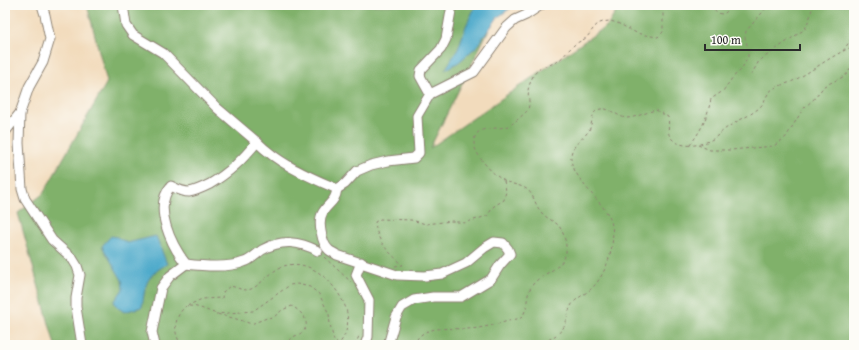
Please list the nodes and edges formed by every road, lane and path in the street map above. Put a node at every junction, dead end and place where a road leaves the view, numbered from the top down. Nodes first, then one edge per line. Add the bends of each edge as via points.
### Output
1 (42, 5) edge
2 (123, 5) edge
3 (452, 5) edge
4 (541, 5) edge
5 (663, 5) edge
6 (712, 5) edge
7 (733, 5) edge
8 (769, 5) edge
9 (813, 5) edge
10 (854, 35) edge
11 (854, 46) edge
12 (843, 51) junction
13 (854, 63) edge
14 (751, 75) dead end
15 (430, 94) junction
16 (20, 113) junction
17 (5, 132) edge
18 (257, 142) junction
19 (690, 145) junction
20 (697, 145) junction
21 (504, 181) junction
22 (337, 189) junction
23 (318, 251) joint
24 (361, 262) junction
25 (186, 264) junction
26 (395, 266) dead end
27 (351, 283) dead end
28 (187, 306) junction
29 (216, 314) junction
30 (361, 331) dead end
31 (82, 345) edge
32 (155, 345) edge
33 (182, 345) edge
34 (286, 345) edge
35 (355, 345) edge
36 (365, 345) edge
37 (388, 345) edge
38 (414, 345) edge
39 (538, 345) edge

1 - 16 street via 50,39 43,62 29,87
2 - 18 street via 126,25 133,35 163,53 217,108
3 - 15 street via 446,39 441,49 421,70 420,76
4 - 15 street via 506,28 474,72
5 - 21 path via 663,32 658,37 637,33 612,21 596,25 585,39 574,45 558,61 541,67 533,76 528,89 527,111 508,126 490,128 477,134 474,142 480,158
6 - 7 path via 714,12 718,14 724,14
8 - 19 path via 746,31 744,38 748,58 723,91 711,99 701,131
9 - 14 path via 805,29 759,61
10 - 12 path
11 - 12 path
12 - 20 path via 791,82 775,87 767,93 761,107 749,116 728,126 711,140
13 - 20 path via 845,76 824,86 803,109 786,136 774,146 710,150
15 - 22 street via 417,116 419,153 414,158 388,161 357,171
16 - 17 street
16 - 31 street via 22,189 25,199 52,240 77,266 80,275 76,302
18 - 22 street via 269,154 294,169
18 - 25 street via 242,161 225,175 202,188 190,192 180,191 171,186 166,191 163,218 178,254
19 - 20 path
19 - 39 path via 676,142 670,137 668,117 656,110 625,118 605,109 595,111 588,133 571,153 571,161 590,194 608,213 613,232 611,251 601,277 594,287 573,303 564,326 557,334
21 - 26 path via 504,200 494,206 487,216 477,220 426,224 411,220 380,219 375,222 379,240 403,265
21 - 38 path via 515,183 527,190 535,199 541,213 562,230 566,252 561,262 531,286 527,308 521,318 478,329 433,329 417,337
22 - 24 street via 336,197 322,213 320,224 323,240 329,250 337,255
23 - 25 street via 294,242 263,250 245,262 220,266
23 - 27 path
24 - 36 street via 356,275 369,300 368,337
24 - 37 street via 397,275 425,276 442,274 466,263 494,242 503,243 510,254 491,279 461,297 414,300 402,307 396,317
25 - 32 street via 170,276 161,288 152,332
28 - 29 path via 196,306
28 - 29 path via 202,299 222,298 223,292 230,286 244,290 252,289 281,267 306,266 318,272 341,296 347,312 348,325 345,337 339,344 334,341 329,314 319,294 310,287 297,284 290,285 253,311
28 - 33 path via 181,310 175,330
29 - 34 path via 251,324 274,317 292,306 305,317 305,326 303,332 293,337
30 - 35 path

